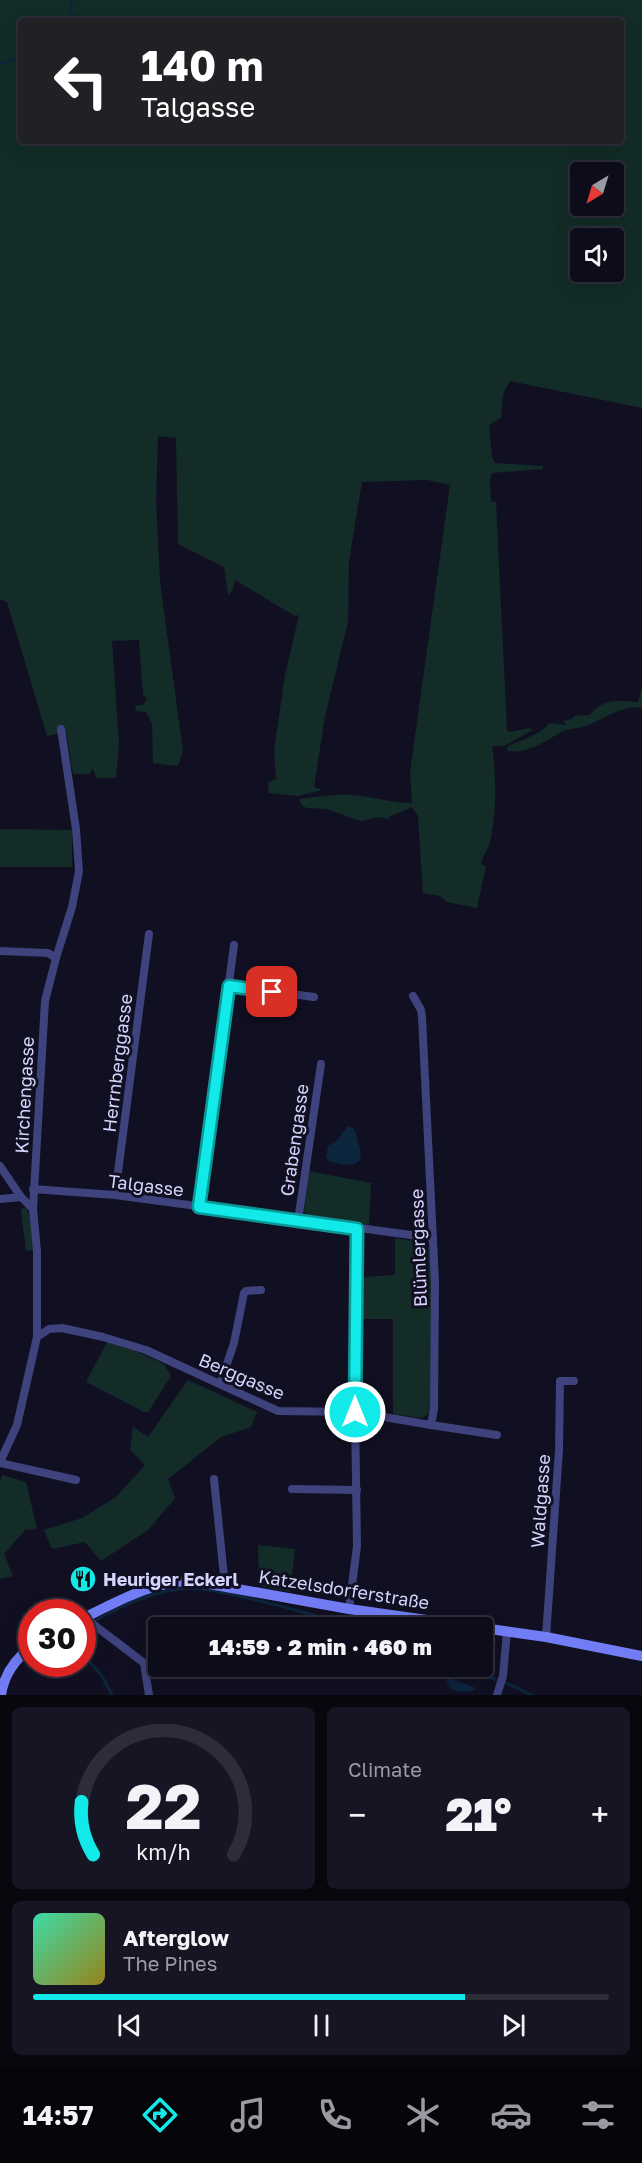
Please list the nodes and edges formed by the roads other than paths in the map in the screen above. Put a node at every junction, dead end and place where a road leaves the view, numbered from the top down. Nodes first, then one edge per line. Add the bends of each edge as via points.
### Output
1 (61, 729) dead end
2 (149, 934) dead end
3 (234, 945) dead end
4 (0, 951) edge
5 (56, 958) junction
6 (229, 986) junction
7 (413, 996) dead end
8 (314, 997) dead end
9 (321, 1064) dead end
10 (0, 1166) edge
11 (33, 1189) junction
12 (115, 1195) junction
13 (21, 1197) junction
14 (0, 1199) edge
15 (199, 1207) junction
16 (33, 1209) junction
17 (298, 1221) junction
18 (357, 1229) junction
19 (433, 1238) junction
20 (261, 1290) dead end
21 (37, 1337) junction
22 (574, 1382) dead end
23 (220, 1384) junction
24 (355, 1412) junction
25 (431, 1425) junction
26 (497, 1435) dead end
27 (0, 1463) edge
28 (214, 1479) dead end
29 (76, 1480) dead end
30 (292, 1489) dead end
31 (357, 1490) junction
32 (225, 1586) junction
33 (349, 1609) junction
34 (96, 1612) edge
35 (96, 1626) edge
36 (507, 1631) junction
37 (546, 1637) junction
38 (642, 1656) edge
39 (18, 1658) edge
40 (144, 1663) junction
41 (148, 1664) edge
42 (497, 1693) edge
43 (0, 1695) edge
44 (149, 1695) edge

1 - 5 street, Kirchengasse via 79,871
2 - 12 street, Herrnberggasse
3 - 6 street
4 - 5 street via 48,953
5 - 11 street, Kirchengasse via 45,1001
6 - 8 street
6 - 15 street
7 - 19 street, Blümlergasse via 422,1017
9 - 17 street, Grabengasse
10 - 13 street
11 - 12 street, Talgasse
11 - 16 street, Kirchengasse
12 - 15 street, Talgasse
13 - 14 street
13 - 16 street
15 - 17 street, Talgasse
16 - 21 street, Kirchengasse
17 - 18 street, Talgasse
18 - 19 street, Talgasse
18 - 24 street
19 - 25 street, Blümlergasse via 435,1398
20 - 23 street via 244,1293 234,1343
21 - 23 street, Berggasse via 49,1329 62,1329 103,1337 146,1350
21 - 27 street, Kirchengasse via 17,1425
22 - 37 street, Waldgasse via 560,1381 560,1450
23 - 24 street, Berggasse via 278,1411
24 - 25 street
24 - 31 street
25 - 26 street
27 - 29 street
28 - 32 street
30 - 31 street
31 - 33 street via 357,1546
32 - 33 street, Katzelsdorferstraße
32 - 34 street, Katzelsdorferstraße via 170,1582
33 - 36 street, Katzelsdorferstraße
35 - 40 street
36 - 37 street, Katzelsdorferstraße
36 - 42 street via 503,1676
37 - 38 street, Katzelsdorferstraße
39 - 43 street via 7,1673
40 - 41 street
40 - 44 street

